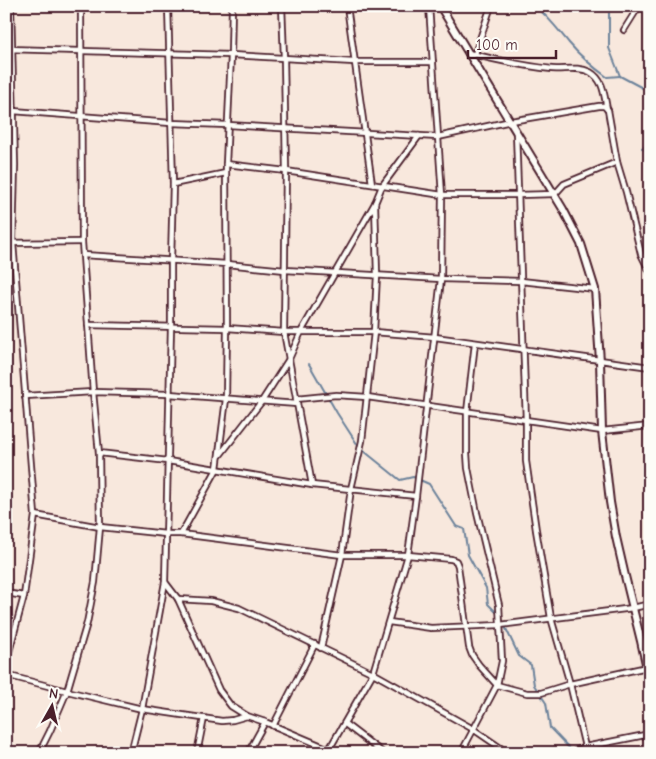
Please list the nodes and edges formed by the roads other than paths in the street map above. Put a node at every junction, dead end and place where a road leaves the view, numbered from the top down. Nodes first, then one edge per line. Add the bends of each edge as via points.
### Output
1 (11, 6) edge
2 (81, 6) edge
3 (168, 6) edge
4 (232, 6) edge
5 (282, 6) edge
6 (346, 6) edge
7 (429, 6) edge
8 (440, 6) edge
9 (491, 6) edge
10 (639, 6) edge
11 (624, 30) dead end
12 (9, 49) edge
13 (81, 50) junction
14 (169, 53) junction
15 (472, 53) junction
16 (231, 55) junction
17 (284, 58) junction
18 (354, 62) junction
19 (433, 62) junction
20 (608, 110) junction
21 (13, 111) junction
22 (81, 117) junction
23 (511, 121) junction
24 (171, 123) junction
25 (228, 124) junction
26 (285, 128) junction
27 (516, 130) junction
28 (364, 133) junction
29 (419, 136) junction
30 (438, 137) junction
31 (6, 140) edge
32 (14, 140) junction
33 (617, 162) junction
34 (226, 164) junction
35 (286, 171) junction
36 (226, 173) junction
37 (174, 184) junction
38 (372, 184) junction
39 (382, 186) junction
40 (555, 194) junction
41 (442, 195) junction
42 (518, 195) junction
43 (375, 203) junction
44 (82, 242) junction
45 (6, 243) edge
46 (13, 243) junction
47 (83, 255) junction
48 (171, 260) junction
49 (227, 264) junction
50 (285, 270) junction
51 (335, 272) junction
52 (650, 272) edge
53 (377, 275) junction
54 (441, 279) junction
55 (521, 281) junction
56 (595, 290) junction
57 (88, 325) junction
58 (171, 327) junction
59 (227, 328) junction
60 (284, 332) junction
61 (301, 332) junction
62 (374, 332) junction
63 (435, 337) junction
64 (475, 343) junction
65 (523, 349) junction
66 (289, 359) junction
67 (600, 361) junction
68 (650, 367) edge
69 (92, 392) junction
70 (169, 394) junction
71 (25, 396) junction
72 (367, 397) junction
73 (226, 398) junction
74 (262, 401) junction
75 (297, 401) junction
76 (427, 406) junction
77 (467, 412) junction
78 (526, 421) junction
79 (650, 426) edge
80 (602, 431) junction
81 (99, 453) junction
82 (219, 456) junction
83 (168, 461) junction
84 (217, 469) junction
85 (312, 485) junction
86 (351, 489) junction
87 (416, 496) junction
88 (35, 515) junction
89 (100, 527) junction
90 (166, 534) junction
91 (181, 534) junction
92 (342, 555) junction
93 (408, 555) junction
94 (165, 582) junction
95 (6, 593) edge
96 (24, 596) junction
97 (178, 599) junction
98 (650, 604) edge
99 (633, 608) junction
100 (552, 618) junction
101 (389, 622) junction
102 (500, 625) junction
103 (466, 626) junction
104 (314, 644) junction
105 (321, 648) junction
106 (6, 663) edge
107 (648, 667) edge
108 (373, 673) junction
109 (6, 675) edge
110 (650, 682) edge
111 (570, 684) junction
112 (497, 686) junction
113 (67, 691) junction
114 (142, 709) junction
115 (246, 716) junction
116 (204, 718) junction
117 (265, 722) junction
118 (344, 724) junction
119 (273, 726) junction
120 (473, 730) junction
121 (650, 734) edge
122 (586, 747) junction
123 (328, 751) edge
124 (39, 753) edge
125 (131, 753) edge
126 (197, 753) edge
127 (248, 753) edge
128 (383, 753) edge
129 (461, 753) edge
130 (508, 753) edge
131 (571, 753) edge

1 - 12 street
2 - 13 street
3 - 14 street
4 - 16 street
5 - 17 street
6 - 18 street
7 - 19 street
8 - 15 street
9 - 15 street
10 - 11 street
12 - 13 street
12 - 21 street
13 - 14 street
13 - 22 street
14 - 16 street
14 - 24 street
15 - 20 street via 512,63 589,72 602,85
15 - 23 street
16 - 17 street
16 - 25 street
17 - 18 street
17 - 26 street
18 - 19 street
18 - 28 street
19 - 30 street
20 - 23 street via 600,106
20 - 33 street
21 - 22 street
21 - 32 street
22 - 24 street
22 - 44 street
23 - 27 street
23 - 30 street
24 - 25 street
24 - 37 street
25 - 26 street
25 - 34 street
26 - 28 street
26 - 35 street
27 - 40 street
27 - 42 street
28 - 29 street
28 - 38 street
29 - 30 street
29 - 39 street
30 - 41 street
31 - 32 street
32 - 46 street
33 - 40 street via 564,184
33 - 52 street
34 - 35 street
34 - 36 street
35 - 38 street
35 - 50 street
36 - 37 street
36 - 49 street
37 - 48 street
38 - 39 street
39 - 41 street
39 - 43 street
40 - 42 street
40 - 56 street via 581,244
41 - 42 street
41 - 54 street
42 - 55 street
43 - 51 street
43 - 53 street
44 - 46 street
44 - 47 street
45 - 46 street
46 - 71 street
47 - 48 street
47 - 57 street
48 - 49 street
48 - 58 street
49 - 50 street
49 - 59 street
50 - 51 street
50 - 60 street
51 - 53 street
51 - 61 street
53 - 54 street
53 - 62 street
54 - 55 street
54 - 63 street
55 - 56 street
55 - 65 street
56 - 67 street
57 - 58 street
57 - 69 street
58 - 59 street
58 - 70 street
59 - 60 street
59 - 73 street
60 - 61 street
60 - 66 street
61 - 62 street
61 - 66 street
62 - 63 street
62 - 72 street
63 - 64 street
63 - 76 street
64 - 65 street
64 - 77 street
65 - 67 street
65 - 78 street
66 - 74 street
66 - 75 street
67 - 68 street
67 - 80 street
69 - 70 street
69 - 71 street
69 - 81 street
70 - 73 street
70 - 83 street
71 - 88 street
72 - 75 street via 336,395
72 - 76 street
72 - 86 street via 362,441
73 - 74 street
73 - 82 street
74 - 75 street
74 - 82 street
75 - 85 street
76 - 77 street
76 - 87 street
77 - 78 street
77 - 102 street via 468,468
78 - 80 street
78 - 100 street via 526,461
79 - 80 street
80 - 99 street via 616,537
81 - 83 street
81 - 89 street
82 - 84 street
83 - 84 street
83 - 90 street
84 - 85 street
84 - 91 street
85 - 86 street
86 - 87 street
86 - 92 street
87 - 93 street
88 - 89 street
88 - 96 street
89 - 90 street
89 - 113 street via 88,623
90 - 91 street
90 - 94 street
91 - 92 street
92 - 93 street
92 - 105 street
93 - 101 street
93 - 103 street via 456,561
94 - 97 street
94 - 114 street
95 - 96 street
96 - 106 street
97 - 104 street via 211,601 239,608
97 - 115 street via 218,690 231,706
98 - 99 street
99 - 100 street
99 - 107 street
100 - 102 street
100 - 111 street
101 - 103 street via 425,627
101 - 108 street
102 - 103 street
102 - 112 street via 502,667
103 - 112 street via 472,655
104 - 105 street
104 - 119 street
105 - 108 street
107 - 110 street
107 - 111 street
108 - 118 street
108 - 120 street
109 - 113 street
111 - 112 street via 533,694
111 - 122 street
112 - 120 street
113 - 114 street
113 - 124 street
114 - 116 street
114 - 125 street
115 - 116 street via 233,720
115 - 117 street
116 - 126 street
117 - 119 street
117 - 127 street
118 - 123 street
118 - 128 street
119 - 123 street
120 - 129 street
120 - 130 street
121 - 122 street
122 - 131 street

